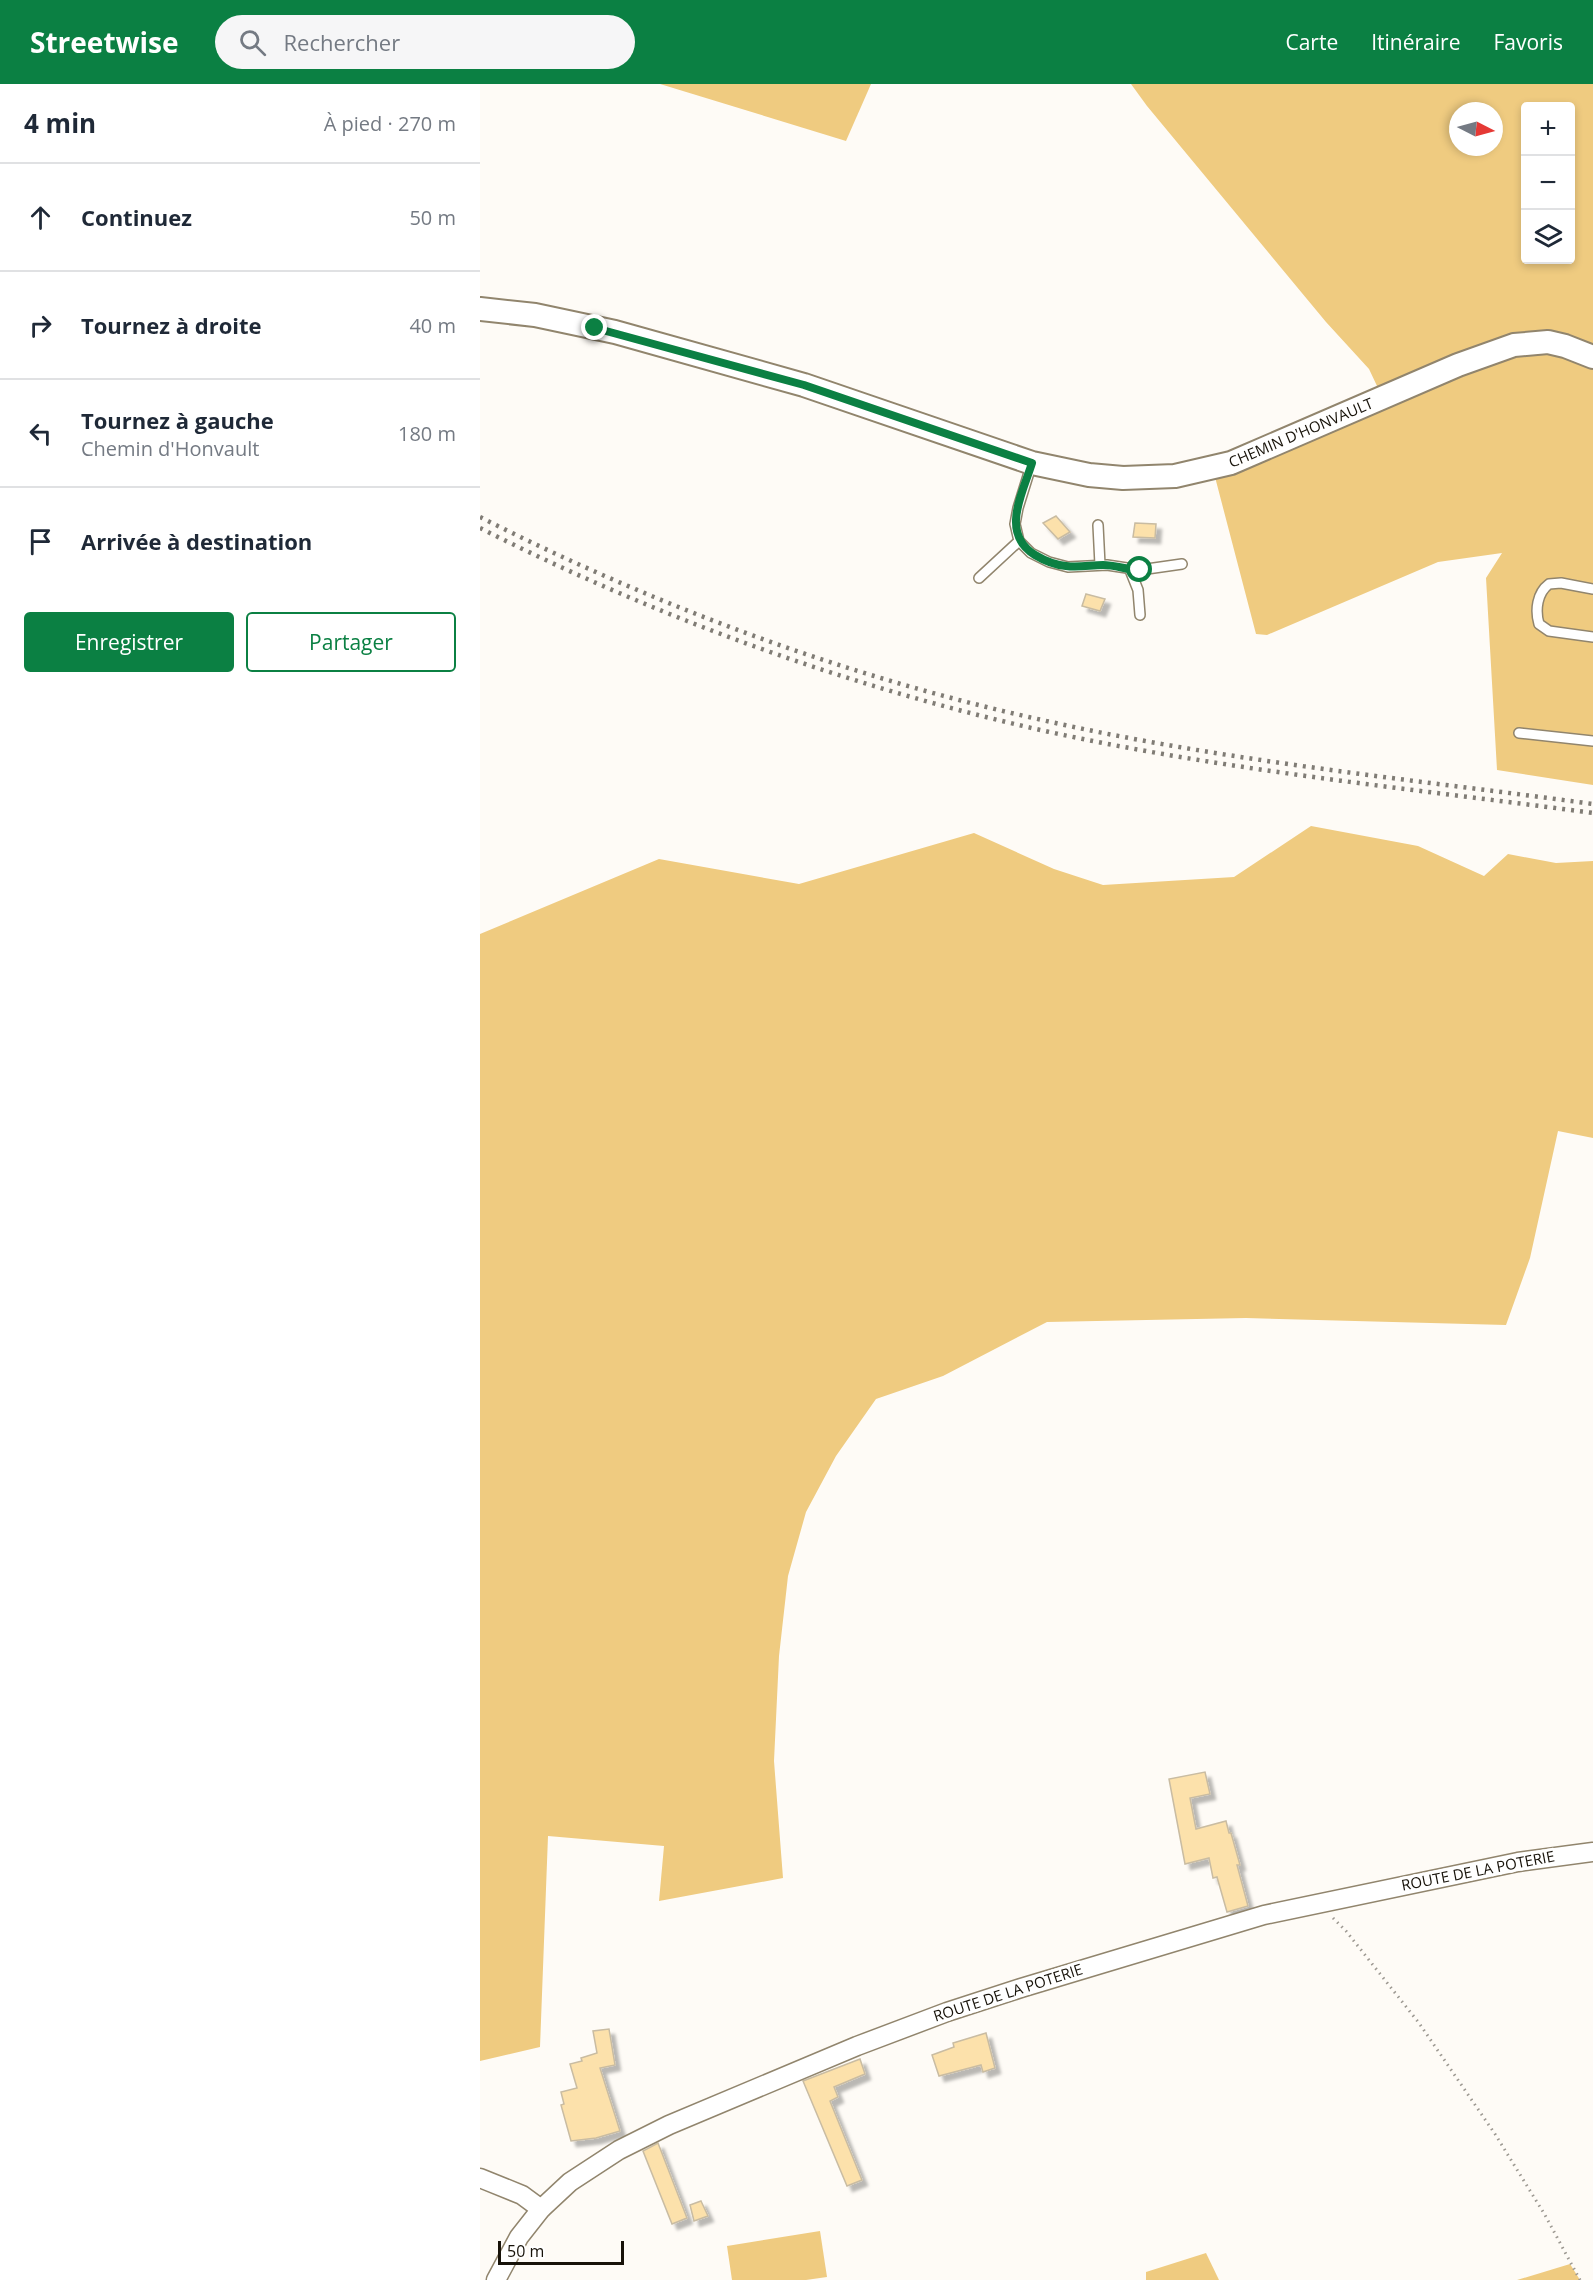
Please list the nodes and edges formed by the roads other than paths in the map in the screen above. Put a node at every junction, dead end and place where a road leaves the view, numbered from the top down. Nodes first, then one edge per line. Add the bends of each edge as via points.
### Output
1 (480, 309) edge
2 (1593, 357) edge
3 (1032, 463) junction
4 (1098, 525) dead end
5 (1019, 541) junction
6 (1182, 564) dead end
7 (1100, 565) junction
8 (1130, 570) junction
9 (979, 578) dead end
10 (1593, 589) edge
11 (1140, 615) dead end
12 (1593, 637) edge
13 (1519, 733) dead end
14 (1593, 741) edge
15 (1593, 1852) edge
16 (480, 2178) edge
17 (541, 2209) junction
18 (496, 2280) edge

1 - 3 street, CHEMIN D'HONVAULT via 587,326 794,382
2 - 3 street, CHEMIN D'HONVAULT via 1548,342 1505,348 1260,452 1190,474 1110,477
3 - 5 lane via 1016,517
4 - 7 lane
5 - 7 lane via 1049,562 1068,567
5 - 9 lane
6 - 8 lane
7 - 8 lane
8 - 11 lane via 1138,590
10 - 12 lane via 1549,584 1540,593 1537,616 1539,624 1549,631
13 - 14 lane
15 - 17 street, ROUTE DE LA POTERIE via 1518,1862 1248,1920 946,2012 640,2138 570,2182
16 - 17 street via 522,2195
17 - 18 street, ROUTE DE LA POTERIE via 519,2237

